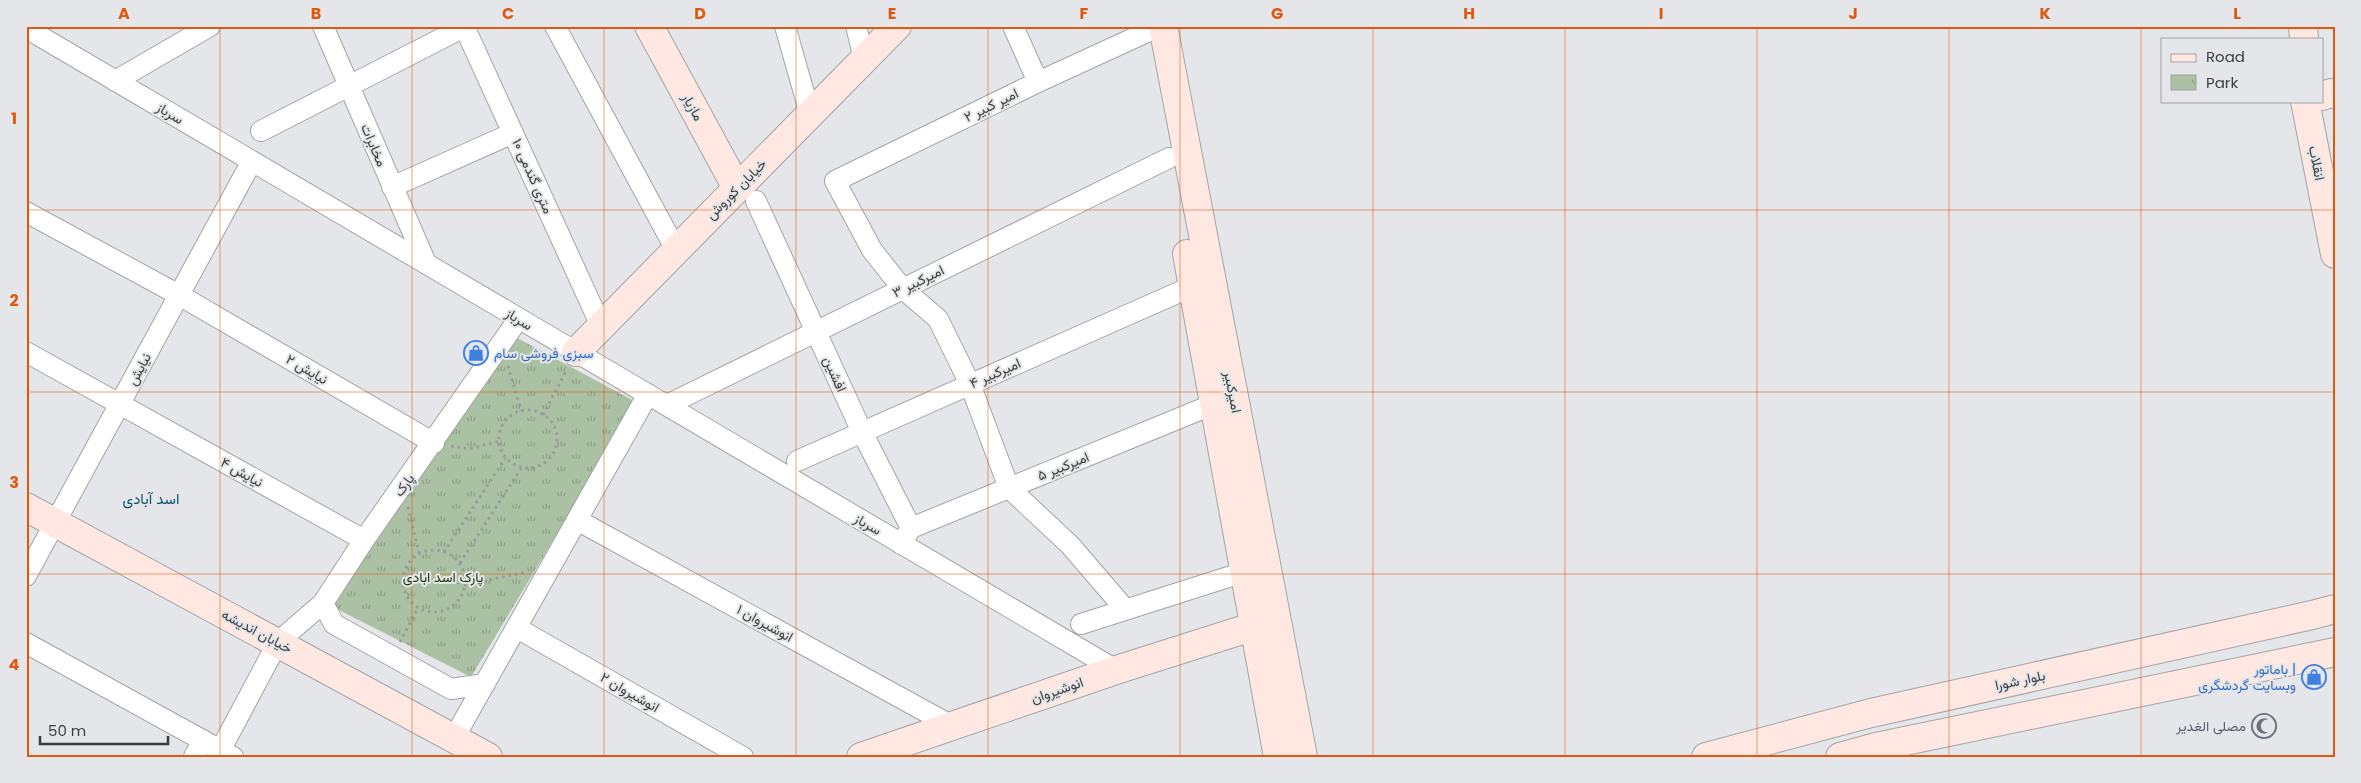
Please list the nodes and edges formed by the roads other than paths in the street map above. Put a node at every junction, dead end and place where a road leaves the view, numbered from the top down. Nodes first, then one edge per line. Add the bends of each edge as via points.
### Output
1 (210, 26) edge
2 (323, 26) edge
3 (555, 26) edge
4 (649, 26) edge
5 (785, 26) edge
6 (856, 26) edge
7 (896, 26) edge
8 (1014, 26) edge
9 (464, 27) edge
10 (26, 28) edge
11 (1152, 28) edge
12 (864, 59) junction
13 (115, 81) junction
14 (1038, 82) junction
15 (349, 86) junction
16 (2311, 102) edge
17 (1170, 111) junction
18 (810, 114) junction
19 (261, 131) dead end
20 (514, 133) junction
21 (1170, 158) junction
22 (252, 161) junction
23 (392, 187) junction
24 (747, 194) junction
25 (26, 212) edge
26 (676, 250) junction
27 (2335, 254) edge
28 (426, 263) junction
29 (1193, 286) junction
30 (902, 288) junction
31 (179, 295) junction
32 (519, 318) junction
33 (601, 326) junction
34 (816, 330) junction
35 (26, 352) edge
36 (576, 352) junction
37 (970, 384) junction
38 (648, 394) junction
39 (120, 404) junction
40 (1214, 404) junction
41 (667, 405) junction
42 (862, 432) junction
43 (434, 443) junction
44 (797, 461) dead end
45 (1009, 488) junction
46 (26, 507) edge
47 (577, 520) junction
48 (55, 524) junction
49 (906, 536) junction
50 (364, 540) junction
51 (1244, 572) junction
52 (26, 576) edge
53 (323, 603) junction
54 (2335, 608) edge
55 (1125, 610) junction
56 (1081, 624) dead end
57 (1255, 626) junction
58 (517, 628) junction
59 (278, 642) junction
60 (26, 643) edge
61 (2335, 652) edge
62 (1116, 670) junction
63 (485, 684) junction
64 (952, 726) junction
65 (454, 738) junction
66 (213, 751) edge
67 (488, 757) edge
68 (743, 757) edge
69 (861, 757) edge
70 (1278, 757) edge
71 (1303, 757) edge
72 (1706, 757) edge
73 (1840, 757) edge

1 - 13 street
2 - 15 street, مخابرات
3 - 26 street
4 - 24 main road, مازیار
5 - 18 street
6 - 12 street
7 - 12 main road, خیابان کوروش
8 - 14 street
9 - 15 street
9 - 20 street, ۱۰ متری گندمی
10 - 13 street, سرباز
11 - 14 street, امیر کبیر ۲
11 - 17 main road, امیرکبیر
12 - 18 main road, خیابان کوروش
13 - 22 street, سرباز
14 - 30 street, امیر کبیر ۲ via 836,181 872,250
15 - 19 street
15 - 23 street, مخابرات
16 - 27 main road, انقلاب
17 - 21 main road, امیرکبیر
17 - 71 main road, امیرکبیر
18 - 24 main road, خیابان کوروش
20 - 23 street
20 - 33 street, ۱۰ متری گندمی
21 - 29 main road, امیرکبیر
21 - 30 street, امیرکبیر ۳
22 - 28 street, سرباز
22 - 31 street, نیایش
23 - 28 street, مخابرات
24 - 26 main road, خیابان کوروش
24 - 34 street, افشین
25 - 31 street, نیایش ۲
26 - 33 main road, خیابان کوروش
28 - 32 street, سرباز
29 - 37 street, امیرکبیر ۴
29 - 40 main road, امیرکبیر
30 - 34 street, امیرکبیر ۳
30 - 37 street via 938,319
31 - 39 street, نیایش
31 - 43 street, نیایش ۲
32 - 36 street, سرباز
32 - 43 street, پارک
33 - 36 main road, خیابان کوروش
34 - 41 street, امیرکبیر ۳
34 - 42 street, افشین
35 - 39 street, نیایش ۴
36 - 38 street, سرباز
37 - 42 street, امیرکبیر ۴
37 - 45 street
38 - 41 street, سرباز
38 - 47 street
39 - 48 street, نیایش
39 - 50 street, نیایش ۴
40 - 45 street, امیرکبیر ۵
40 - 51 main road, امیرکبیر
41 - 49 street, سرباز
42 - 44 street, امیرکبیر ۴
42 - 49 street, افشین
43 - 50 street, پارک
45 - 49 street, امیرکبیر ۵
45 - 55 street via 1070,545
46 - 48 main road, خیابان اندیشه
47 - 58 street
47 - 64 street, انوشیروان ۱
48 - 52 street, نیایش
48 - 59 main road, خیابان اندیشه
49 - 62 street, سرباز
50 - 53 street, پارک
51 - 55 street
51 - 57 main road, امیرکبیر
53 - 59 street, پارک
53 - 63 street via 334,624 452,689
54 - 72 main road, بلوار شورا via 2312,616 1871,713
55 - 56 street
57 - 62 main road, انوشیروان
57 - 70 main road, امیرکبیر
58 - 63 street
58 - 68 street, انوشیروان ۲
59 - 65 main road, خیابان اندیشه
59 - 66 street
60 - 66 street
61 - 73 main road
62 - 64 main road, انوشیروان
63 - 65 street
64 - 69 main road, انوشیروان
65 - 67 main road, خیابان اندیشه

